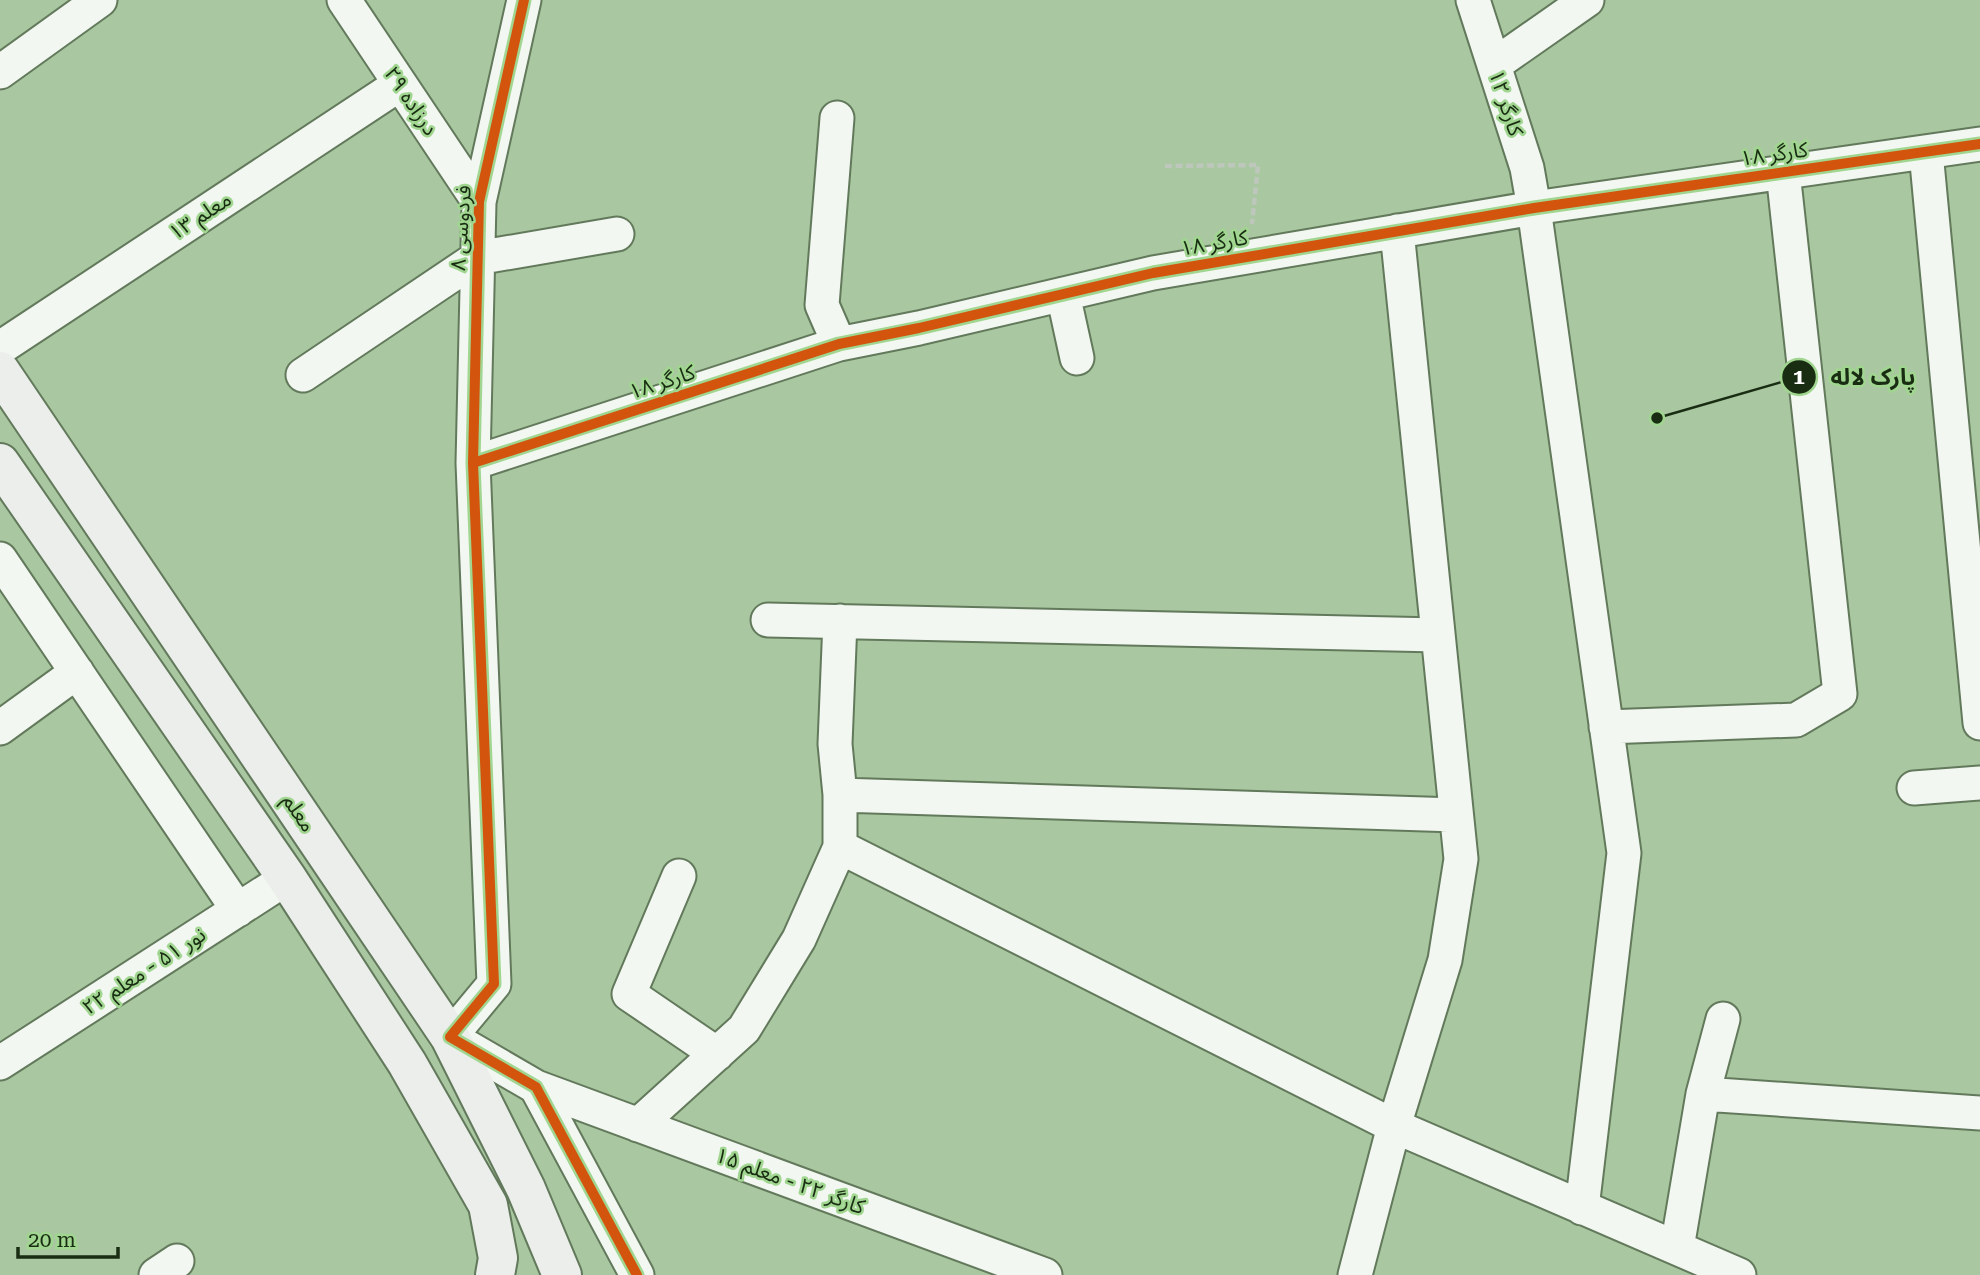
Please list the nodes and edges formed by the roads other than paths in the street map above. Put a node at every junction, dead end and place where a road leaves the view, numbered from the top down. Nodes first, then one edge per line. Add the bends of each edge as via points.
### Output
1 (100, 0) edge
2 (344, 0) edge
3 (524, 0) edge
4 (1587, 0) edge
5 (1468, 1) edge
6 (1494, 65) junction
7 (0, 72) edge
8 (400, 83) junction
9 (836, 118) dead end
10 (1980, 144) edge
11 (1926, 152) junction
12 (1783, 172) junction
13 (479, 202) junction
14 (1534, 208) junction
15 (1397, 231) junction
16 (617, 234) dead end
17 (477, 258) junction
18 (1063, 294) junction
19 (839, 344) junction
20 (0, 348) edge
21 (1077, 358) dead end
22 (0, 371) edge
23 (303, 375) dead end
24 (0, 463) edge
25 (473, 463) junction
26 (0, 559) edge
27 (768, 620) dead end
28 (840, 621) junction
29 (1438, 635) junction
30 (77, 672) junction
31 (1980, 723) edge
32 (1606, 727) junction
33 (0, 728) edge
34 (1980, 783) edge
35 (1914, 788) dead end
36 (840, 795) junction
37 (1456, 815) junction
38 (841, 847) junction
39 (679, 876) dead end
40 (288, 878) junction
41 (238, 910) junction
42 (1723, 1019) dead end
43 (450, 1037) junction
44 (717, 1054) junction
45 (0, 1063) edge
46 (407, 1063) junction
47 (536, 1087) junction
48 (1703, 1094) junction
49 (1980, 1113) edge
50 (638, 1125) junction
51 (1394, 1126) junction
52 (1582, 1208) junction
53 (1677, 1248) junction
54 (495, 1275) edge
55 (562, 1275) edge
56 (637, 1275) edge
57 (1045, 1275) edge
58 (1355, 1275) edge
59 (1739, 1275) edge

1 - 7 street
2 - 8 street, درزاده ۲۹
3 - 13 street, فردوسی ۸
4 - 6 street
5 - 6 street, کارگر ۱۲
6 - 14 street, کارگر ۱۲ via 1527,168
8 - 13 street, درزاده ۲۹
8 - 20 street, معلم ۱۳
9 - 19 street via 822,305
10 - 11 street, کارگر ۱۸
11 - 12 street, کارگر ۱۸
11 - 31 street
12 - 14 street, کارگر ۱۸
12 - 32 street via 1840,694 1796,720
13 - 17 street, فردوسی ۸
14 - 15 street, کارگر ۱۸
14 - 32 street, کارگر ۱۲
15 - 18 street, کارگر ۱۸ via 1153,273
15 - 29 street
16 - 17 street
17 - 23 street
17 - 25 street, فردوسی ۸
18 - 19 street, کارگر ۱۸
18 - 21 street
19 - 25 street, کارگر ۱۸
22 - 43 main road, معلم
24 - 40 main road
25 - 43 street, فردوسی ۸ via 494,984
26 - 30 street
27 - 28 street
28 - 29 street
28 - 36 street via 835,744
29 - 37 street
30 - 33 street
30 - 41 street
32 - 52 street, کارگر ۱۲ via 1624,853
34 - 35 street
36 - 37 street
36 - 38 street
37 - 51 street via 1461,859 1445,960
38 - 44 street via 799,939 744,1029
38 - 51 street
39 - 44 street via 629,994
40 - 41 street, نور ۵۱ - معلم ۲۲
40 - 46 main road
41 - 45 street, نور ۵۱ - معلم ۲۲
42 - 48 street
43 - 46 main road via 446,1053 432,1066
43 - 47 street, کارگر ۲۲ - معلم ۱۵
43 - 55 main road, معلم via 526,1189
44 - 50 street
46 - 54 main road via 488,1205 498,1258
47 - 50 street, کارگر ۲۲ - معلم ۱۵
47 - 56 street
48 - 49 street
48 - 53 street
50 - 57 street, کارگر ۲۲ - معلم ۱۵
51 - 52 street
51 - 58 street
52 - 53 street
53 - 59 street

